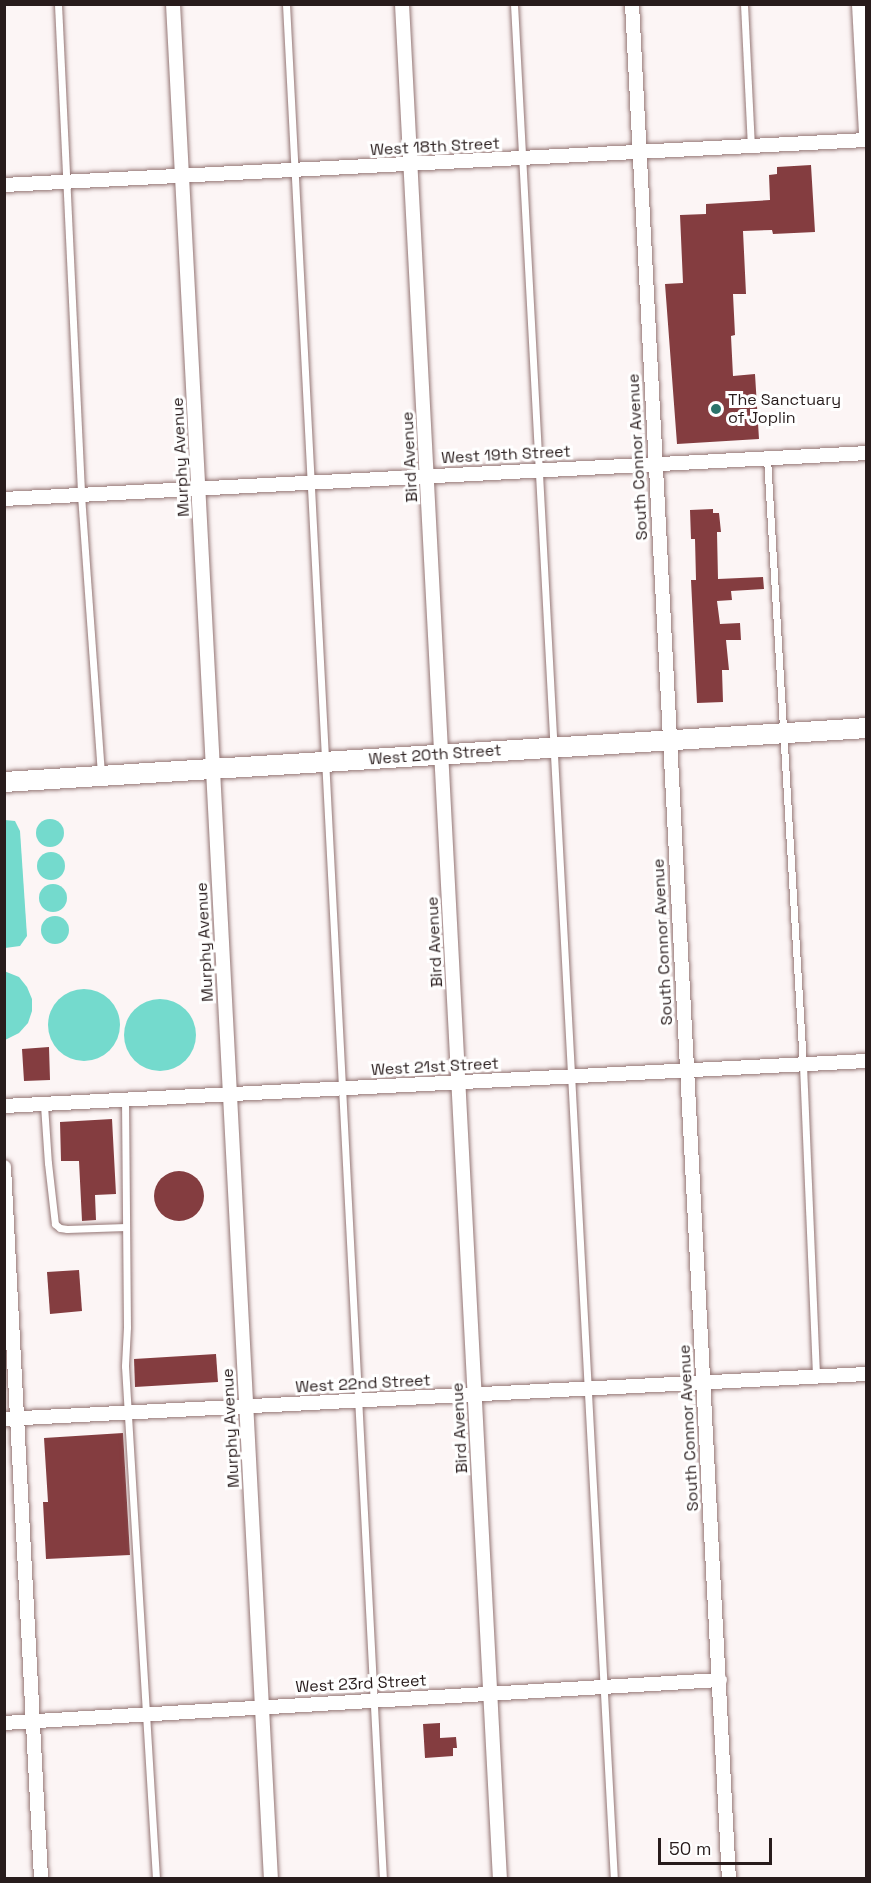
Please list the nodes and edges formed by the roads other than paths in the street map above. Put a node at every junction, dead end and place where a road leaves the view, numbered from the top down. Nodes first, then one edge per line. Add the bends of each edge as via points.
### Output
1 (58, 4) edge
2 (173, 4) edge
3 (286, 4) edge
4 (402, 4) edge
5 (514, 4) edge
6 (632, 4) edge
7 (744, 4) edge
8 (859, 4) edge
9 (867, 134) edge
10 (867, 140) edge
11 (751, 146) junction
12 (640, 152) junction
13 (522, 159) junction
14 (411, 165) junction
15 (296, 171) junction
16 (183, 176) junction
17 (66, 182) junction
18 (4, 185) edge
19 (867, 453) edge
20 (768, 458) junction
21 (655, 464) junction
22 (540, 470) junction
23 (427, 476) junction
24 (309, 482) junction
25 (200, 488) junction
26 (81, 495) junction
27 (4, 499) edge
28 (867, 728) edge
29 (784, 734) junction
30 (669, 741) junction
31 (555, 748) junction
32 (442, 755) junction
33 (327, 762) junction
34 (214, 769) junction
35 (101, 776) junction
36 (4, 782) edge
37 (867, 1061) edge
38 (803, 1065) junction
39 (686, 1071) junction
40 (572, 1077) junction
41 (459, 1082) junction
42 (343, 1088) junction
43 (229, 1094) junction
44 (125, 1099) junction
45 (44, 1105) junction
46 (4, 1106) edge
47 (4, 1167) edge
48 (126, 1227) junction
49 (867, 1374) edge
50 (816, 1377) junction
51 (703, 1382) junction
52 (589, 1388) junction
53 (475, 1394) junction
54 (359, 1401) junction
55 (246, 1407) junction
56 (127, 1413) junction
57 (11, 1419) edge
58 (720, 1680) junction
59 (604, 1687) junction
60 (490, 1694) junction
61 (372, 1700) junction
62 (262, 1707) junction
63 (148, 1713) junction
64 (33, 1722) junction
65 (4, 1724) edge
66 (41, 1878) edge
67 (156, 1878) edge
68 (271, 1878) edge
69 (383, 1878) edge
70 (500, 1878) edge
71 (614, 1878) edge
72 (729, 1878) edge

1 - 17 lane
2 - 16 street, Murphy Avenue
3 - 15 lane
4 - 14 street, Bird Avenue
5 - 13 lane
6 - 12 street, South Connor Avenue
7 - 11 lane
8 - 9 street
10 - 11 street, West 18th Street
11 - 12 street, West 18th Street
12 - 13 street, West 18th Street
12 - 21 street, South Connor Avenue
13 - 14 street, West 18th Street
13 - 22 lane
14 - 15 street, West 18th Street
14 - 23 street, Bird Avenue
15 - 16 street, West 18th Street
15 - 24 lane
16 - 17 street, West 18th Street
16 - 25 street, Murphy Avenue
17 - 18 street, West 18th Street
17 - 26 lane
19 - 20 street, West 19th Street
20 - 21 street, West 19th Street
20 - 29 lane
21 - 22 street, West 19th Street
21 - 30 street, South Connor Avenue
22 - 23 street, West 19th Street
22 - 31 lane
23 - 24 street, West 19th Street
23 - 32 street, Bird Avenue
24 - 25 street, West 19th Street
24 - 33 lane
25 - 26 street, West 19th Street
25 - 34 street, Murphy Avenue
26 - 27 street, West 19th Street
26 - 35 lane
28 - 29 main road, West 20th Street
29 - 30 main road, West 20th Street
29 - 38 lane
30 - 31 main road, West 20th Street
30 - 39 street, South Connor Avenue
31 - 32 main road, West 20th Street
31 - 40 lane
32 - 33 main road, West 20th Street
32 - 41 street, Bird Avenue
33 - 34 main road, West 20th Street
33 - 42 lane
34 - 35 main road, West 20th Street
34 - 43 street, Murphy Avenue
35 - 36 main road, West 20th Street
37 - 38 street, West 21st Street
38 - 39 street, West 21st Street
38 - 50 lane
39 - 40 street, West 21st Street
39 - 51 street, South Connor Avenue
40 - 41 street, West 21st Street
40 - 52 lane
41 - 42 street, West 21st Street
41 - 53 street, Bird Avenue
42 - 43 street, West 21st Street
42 - 54 lane
43 - 44 street, West 21st Street
43 - 55 street, Murphy Avenue
44 - 45 street, West 21st Street
44 - 48 lane
45 - 46 street, West 21st Street
45 - 48 lane via 56,1224 67,1229
47 - 57 street
48 - 56 lane
49 - 50 street, West 22nd Street
50 - 51 street, West 22nd Street
51 - 52 street, West 22nd Street
51 - 58 street, South Connor Avenue
52 - 53 street, West 22nd Street
52 - 59 lane
53 - 54 street, West 22nd Street
53 - 60 street, Bird Avenue
54 - 55 street, West 22nd Street
54 - 61 lane
55 - 56 street, West 22nd Street
55 - 62 street, Murphy Avenue
56 - 57 street, West 22nd Street
56 - 63 lane
57 - 64 street
58 - 59 street, West 23rd Street
58 - 72 street, South Connor Avenue
59 - 60 street, West 23rd Street
59 - 71 lane
60 - 61 street, West 23rd Street
60 - 70 street, Bird Avenue
61 - 62 street, West 23rd Street
61 - 69 lane
62 - 63 street, West 23rd Street
62 - 68 street, Murphy Avenue
63 - 64 street, West 23rd Street
63 - 67 lane
64 - 65 street, West 23rd Street
64 - 66 street

